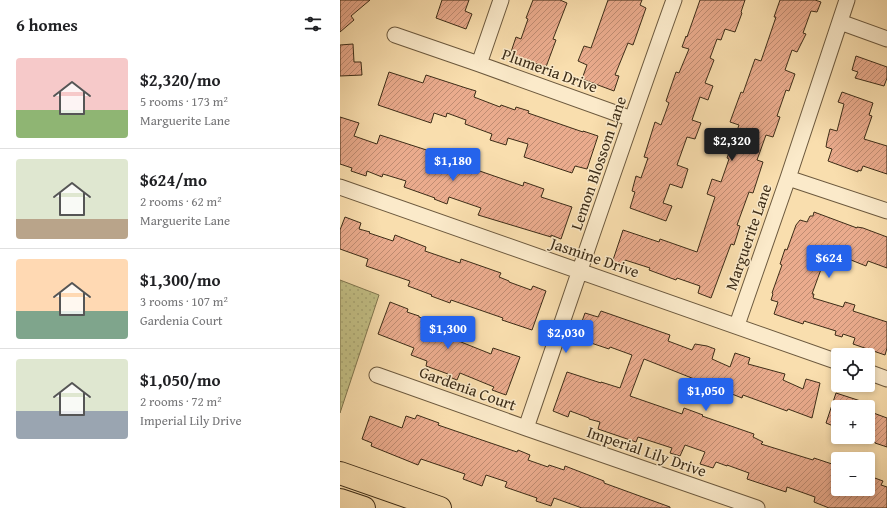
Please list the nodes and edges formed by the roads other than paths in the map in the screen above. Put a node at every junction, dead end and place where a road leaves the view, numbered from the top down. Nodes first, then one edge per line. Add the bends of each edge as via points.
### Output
1 (501, 0) edge
2 (674, 0) edge
3 (847, 0) edge
4 (840, 22) junction
5 (395, 35) dead end
6 (887, 39) edge
7 (479, 64) junction
8 (632, 119) junction
9 (788, 178) junction
10 (340, 187) edge
11 (887, 211) edge
12 (580, 271) junction
13 (737, 326) junction
14 (831, 360) edge
15 (377, 374) dead end
16 (875, 375) edge
17 (887, 379) edge
18 (526, 428) junction
19 (340, 473) edge
20 (340, 500) edge
21 (364, 508) edge
22 (440, 508) edge
23 (756, 508) edge

1 - 7 street
2 - 8 street, Lemon Blossom Lane
3 - 4 street, Marguerite Lane
4 - 6 street
4 - 9 street, Marguerite Lane
5 - 7 street, Plumeria Drive
7 - 8 street, Plumeria Drive
8 - 12 street, Lemon Blossom Lane
9 - 11 street
9 - 13 street, Marguerite Lane
10 - 12 street, Jasmine Drive
12 - 13 street, Jasmine Drive
12 - 18 street, Lemon Blossom Lane
13 - 14 street, Jasmine Drive
15 - 18 street, Gardenia Court
16 - 17 street
18 - 23 street, Imperial Lily Drive
19 - 22 main road
20 - 21 main road

